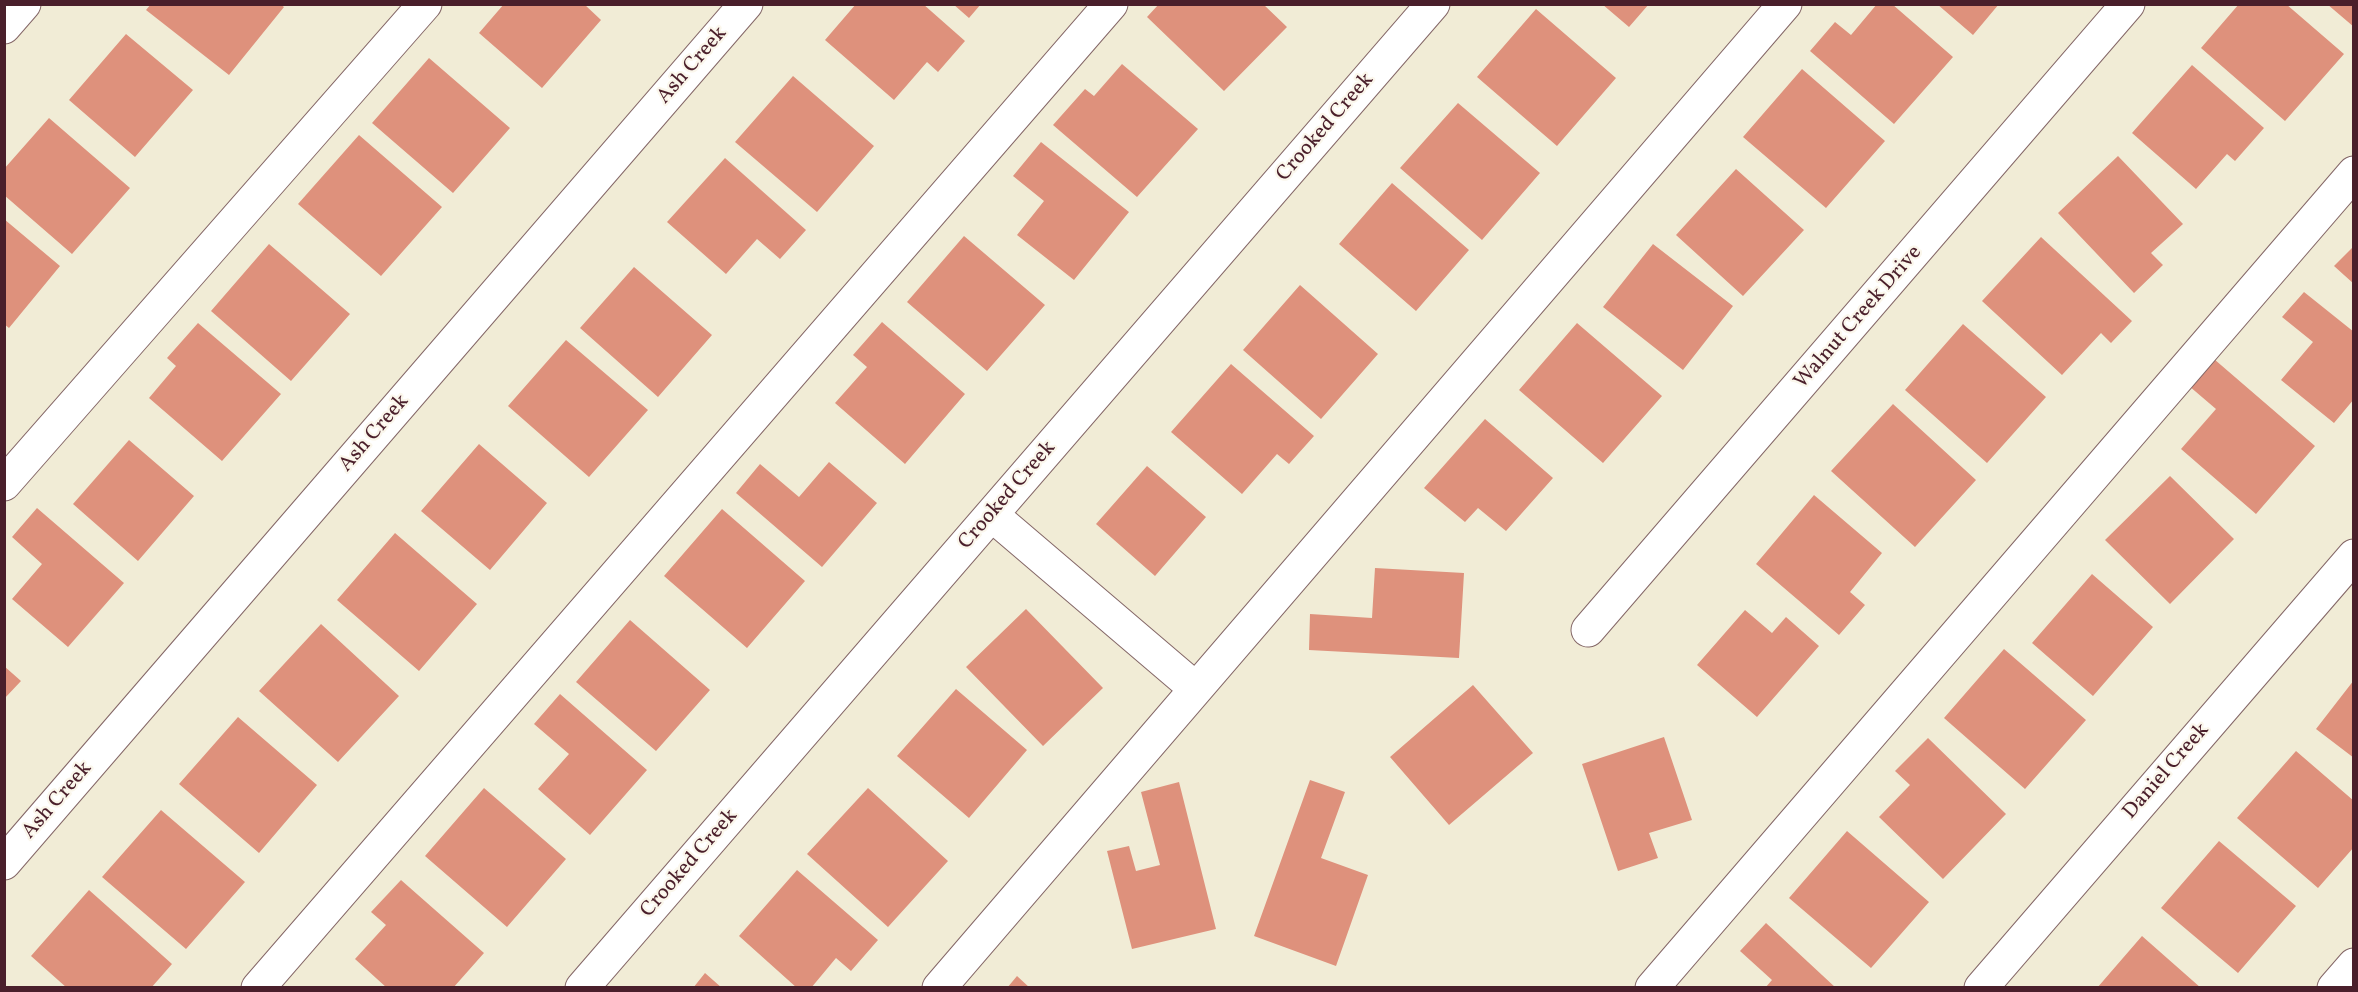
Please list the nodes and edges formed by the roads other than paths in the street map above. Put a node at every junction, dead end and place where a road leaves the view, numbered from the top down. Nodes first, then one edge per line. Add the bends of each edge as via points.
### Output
1 (24, 4) edge
2 (425, 4) edge
3 (746, 4) edge
4 (1111, 4) edge
5 (1433, 4) edge
6 (1785, 4) edge
7 (2128, 4) edge
8 (4, 27) edge
9 (2354, 173) edge
10 (4, 484) edge
11 (992, 515) junction
12 (2354, 556) edge
13 (1588, 630) dead end
14 (1196, 688) junction
15 (4, 862) edge
16 (2354, 965) edge
17 (258, 987) edge
18 (582, 987) edge
19 (939, 987) edge
20 (1652, 987) edge
21 (1981, 987) edge
22 (2334, 987) edge

1 - 8 street
2 - 10 street
3 - 15 street, Ash Creek
4 - 17 street
5 - 11 street, Crooked Creek
6 - 14 street
7 - 13 street, Walnut Creek Drive
9 - 20 street
11 - 14 street
11 - 18 street, Crooked Creek
12 - 21 street, Daniel Creek
14 - 19 street
16 - 22 street

